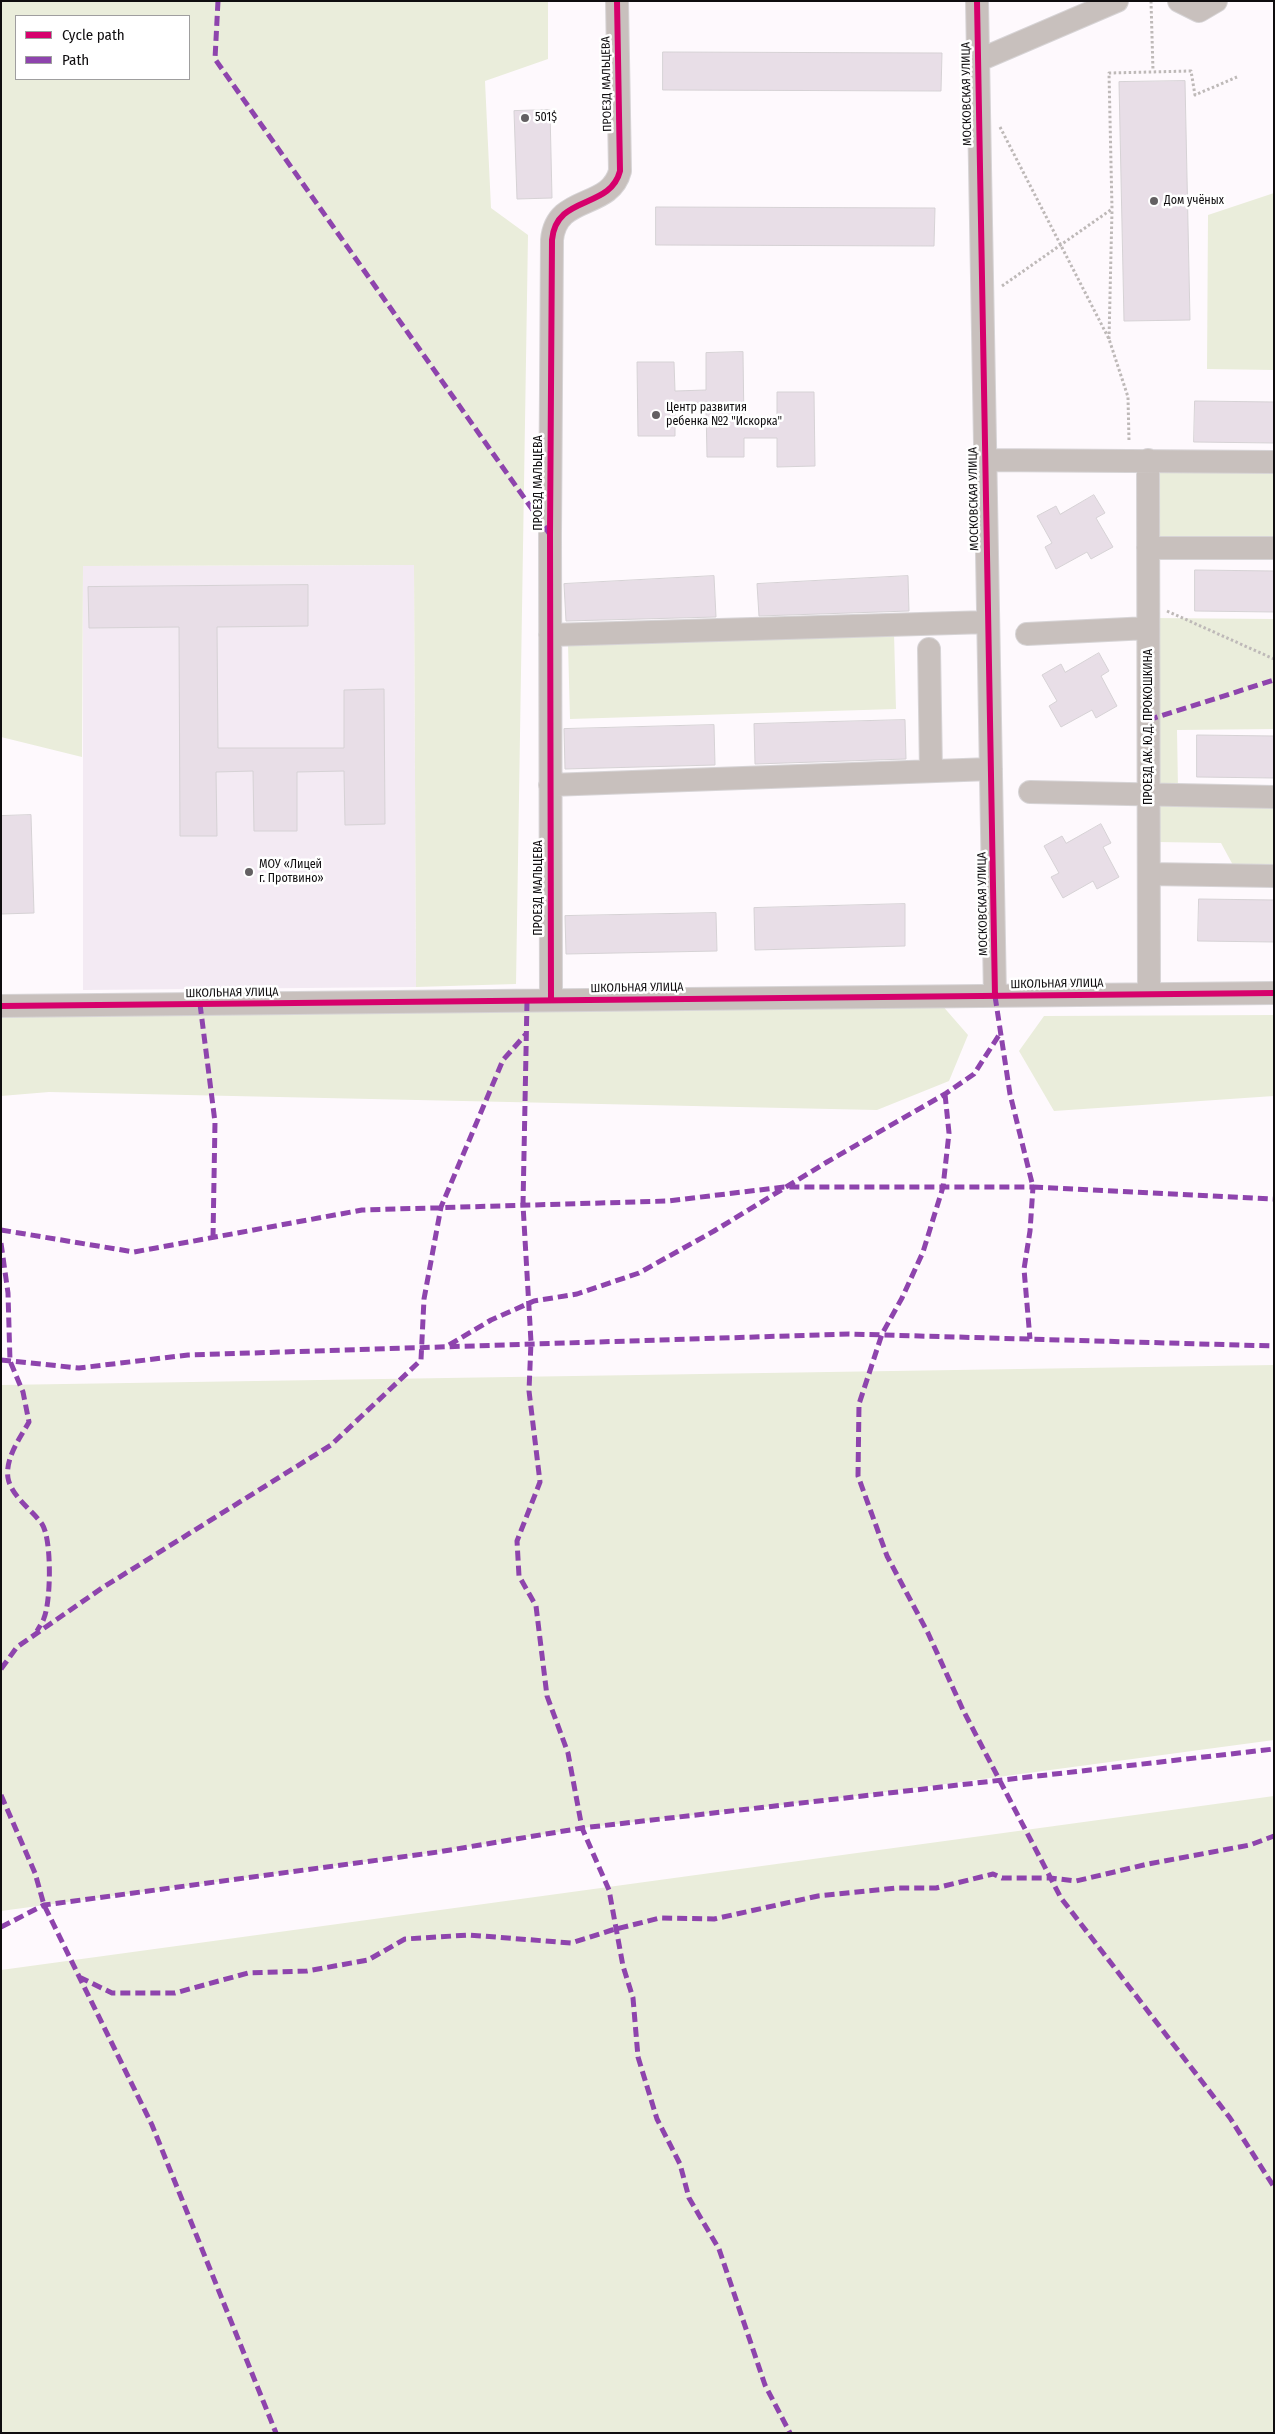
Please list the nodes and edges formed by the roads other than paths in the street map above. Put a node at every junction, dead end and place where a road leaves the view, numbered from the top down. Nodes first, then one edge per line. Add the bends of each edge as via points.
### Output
1 (617, 1) edge
2 (977, 1) edge
3 (1116, 1) edge
4 (1179, 1) edge
5 (1216, 1) edge
6 (977, 62) junction
7 (984, 460) junction
8 (1138, 460) junction
9 (1274, 462) edge
10 (1148, 548) junction
11 (1274, 548) edge
12 (988, 622) junction
13 (1148, 628) junction
14 (1027, 634) dead end
15 (550, 635) junction
16 (928, 649) dead end
17 (991, 768) junction
18 (931, 771) junction
19 (550, 784) junction
20 (1030, 792) dead end
21 (1149, 795) junction
22 (1274, 797) edge
23 (1149, 874) junction
24 (1274, 876) edge
25 (1274, 993) edge
26 (1149, 994) junction
27 (996, 996) junction
28 (551, 1000) junction
29 (1, 1006) edge

1 - 15 street, ПРОЕЗД МАЛЬЦЕВА via 620,171 617,181 608,191 563,214 553,228
2 - 6 street, МОСКОВСКАЯ УЛИЦА
3 - 6 street
4 - 5 street via 1199,11
6 - 7 street, МОСКОВСКАЯ УЛИЦА
7 - 8 street
7 - 12 street, МОСКОВСКАЯ УЛИЦА
8 - 9 street
8 - 10 street, ПРОЕЗД АК. Ю.Д. ПРОКОШКИНА
10 - 11 street
10 - 13 street, ПРОЕЗД АК. Ю.Д. ПРОКОШКИНА
12 - 15 street
12 - 17 street, МОСКОВСКАЯ УЛИЦА
13 - 14 street
13 - 21 street, ПРОЕЗД АК. Ю.Д. ПРОКОШКИНА
15 - 19 street, ПРОЕЗД МАЛЬЦЕВА
16 - 18 street
17 - 18 street
17 - 27 street, МОСКОВСКАЯ УЛИЦА
18 - 19 street
19 - 28 street, ПРОЕЗД МАЛЬЦЕВА
20 - 21 street
21 - 22 street
21 - 23 street, ПРОЕЗД АК. Ю.Д. ПРОКОШКИНА
23 - 24 street
23 - 26 street, ПРОЕЗД АК. Ю.Д. ПРОКОШКИНА
25 - 26 street, ШКОЛЬНАЯ УЛИЦА
26 - 27 street, ШКОЛЬНАЯ УЛИЦА
27 - 28 street, ШКОЛЬНАЯ УЛИЦА
28 - 29 street, ШКОЛЬНАЯ УЛИЦА

